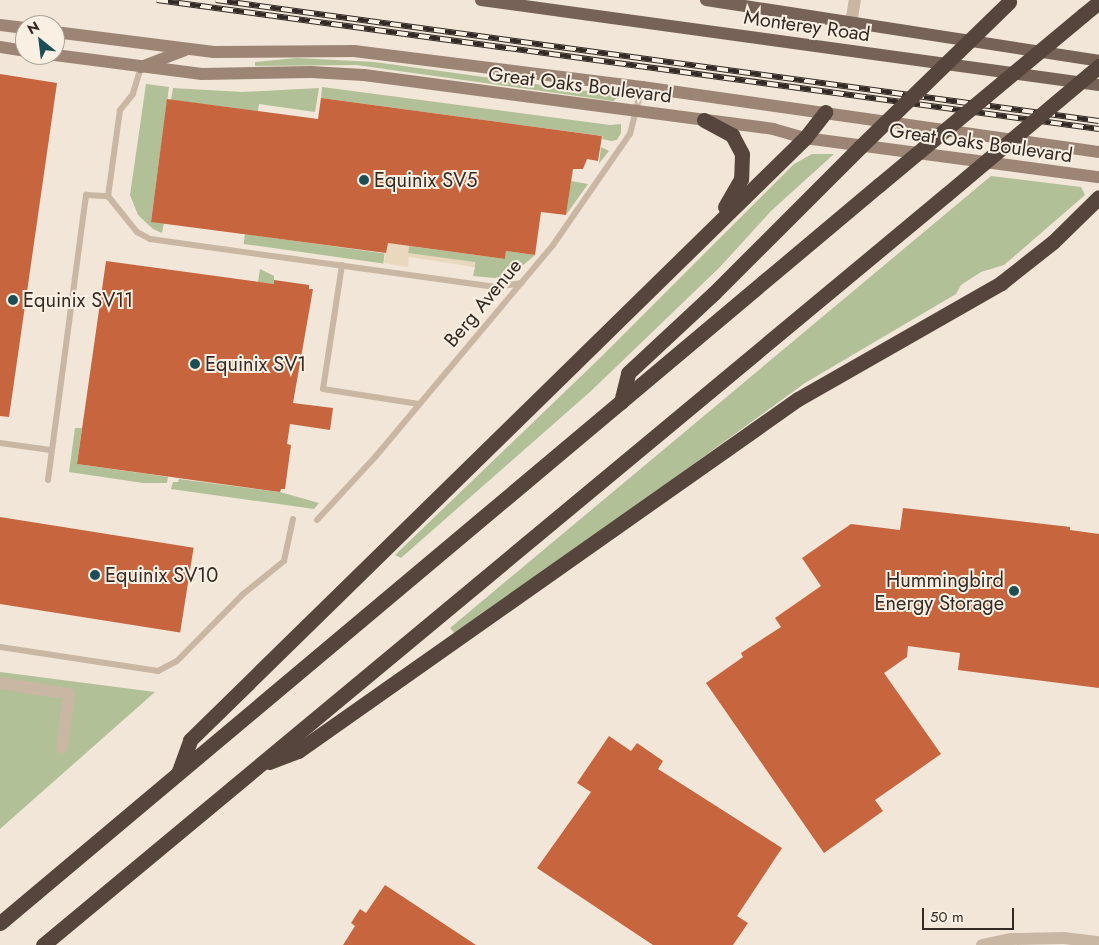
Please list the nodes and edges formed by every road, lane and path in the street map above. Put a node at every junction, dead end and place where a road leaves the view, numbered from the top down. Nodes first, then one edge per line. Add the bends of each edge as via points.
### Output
1 (481, 0) edge
2 (706, 0) edge
3 (854, 0) edge
4 (1010, 1) edge
5 (1099, 2) edge
6 (0, 24) edge
7 (851, 24) junction
8 (15, 26) edge
9 (65, 33) edge
10 (0, 47) edge
11 (15, 49) edge
12 (186, 50) junction
13 (65, 56) edge
14 (1099, 61) edge
15 (1099, 66) edge
16 (141, 67) junction
17 (1099, 85) edge
18 (642, 87) junction
19 (638, 112) junction
20 (825, 112) junction
21 (704, 120) junction
22 (805, 138) junction
23 (1099, 152) edge
24 (1099, 177) edge
25 (108, 196) junction
26 (1099, 197) edge
27 (707, 233) junction
28 (342, 265) junction
29 (522, 283) junction
30 (621, 402) junction
31 (419, 404) junction
32 (0, 443) edge
33 (51, 450) junction
34 (48, 480) dead end
35 (293, 519) dead end
36 (316, 520) dead end
37 (0, 647) edge
38 (0, 683) edge
39 (62, 748) dead end
40 (256, 767) junction
41 (178, 773) junction
42 (0, 923) edge
43 (1099, 942) edge
44 (989, 944) edge
45 (43, 945) edge

1 - 17 main road, Monterey Road
2 - 7 main road, Monterey Road
3 - 7 street
4 - 30 highway, bridge via 714,293 628,373
5 - 30 highway, bridge
6 - 8 main road
7 - 14 main road, Monterey Road
9 - 12 main road, Great Oaks Boulevard
10 - 11 main road
12 - 16 main road
12 - 18 main road, Great Oaks Boulevard via 354,51
13 - 16 main road, Great Oaks Boulevard
15 - 40 highway, bridge
16 - 19 main road, Great Oaks Boulevard via 230,76 338,73
16 - 25 lane via 133,94 120,110
18 - 19 lane, Berg Avenue
18 - 20 main road, Great Oaks Boulevard
19 - 21 main road, Great Oaks Boulevard
19 - 29 lane, Berg Avenue via 630,134 601,178
20 - 22 highway
20 - 23 main road, Great Oaks Boulevard
21 - 22 main road, Great Oaks Boulevard via 773,129
21 - 27 highway via 732,136 739,144 744,164 734,195
22 - 24 main road, Great Oaks Boulevard
22 - 27 highway
25 - 28 lane via 137,232 150,239
25 - 33 lane via 86,194
26 - 40 highway via 1053,242 1001,283 798,399 298,751
27 - 41 highway via 190,740
28 - 29 lane via 496,287
28 - 31 lane via 323,389
29 - 31 lane, Berg Avenue
30 - 41 highway
31 - 36 lane, Berg Avenue
32 - 33 lane
33 - 34 lane
35 - 37 lane via 284,562 242,595 176,661 158,672
38 - 39 street via 69,694
40 - 45 highway
41 - 42 highway
43 - 44 street via 1064,938

